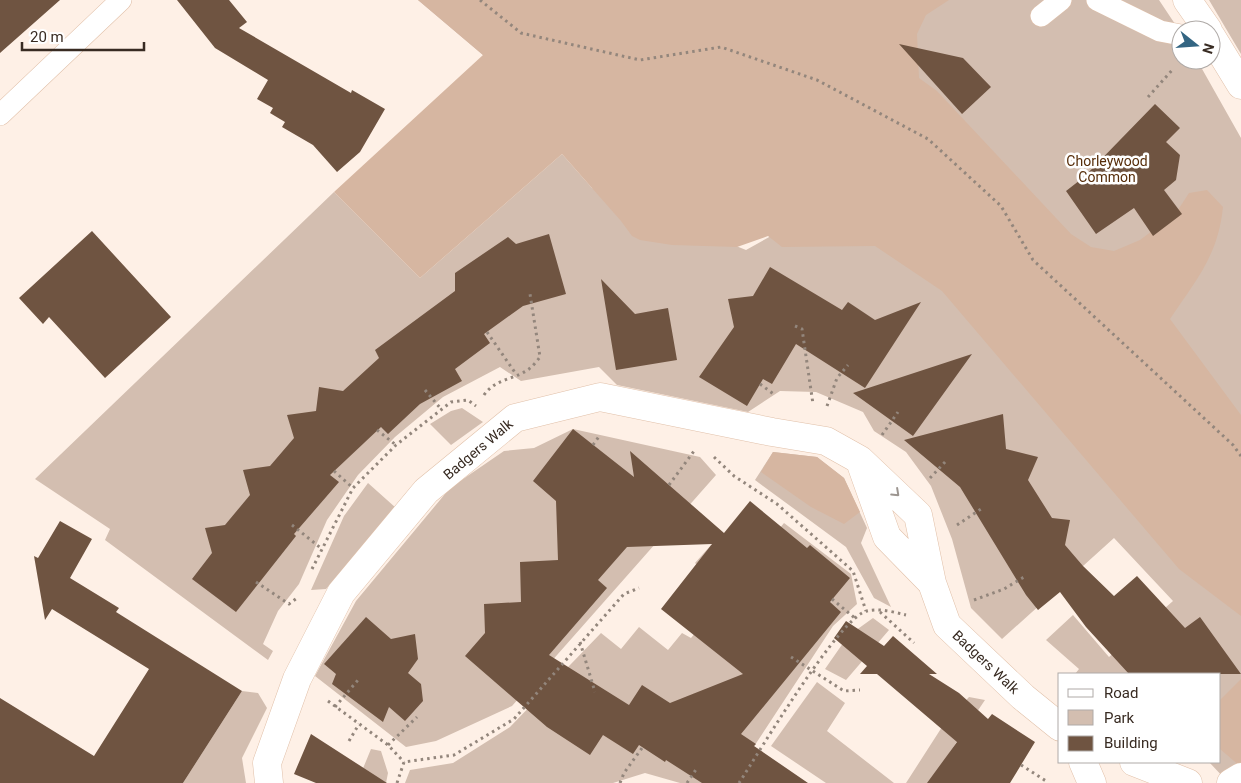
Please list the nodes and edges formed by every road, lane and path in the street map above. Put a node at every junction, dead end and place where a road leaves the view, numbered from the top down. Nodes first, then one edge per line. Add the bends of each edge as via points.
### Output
1 (121, 0) edge
2 (480, 0) edge
3 (1061, 0) edge
4 (1098, 0) edge
5 (1187, 0) edge
6 (1041, 16) dead end
7 (1200, 20) edge
8 (1171, 33) edge
9 (1221, 53) edge
10 (1171, 70) edge
11 (1241, 85) edge
12 (1148, 96) dead end
13 (0, 115) edge
14 (530, 294) dead end
15 (795, 326) dead end
16 (487, 332) dead end
17 (848, 365) dead end
18 (516, 374) junction
19 (760, 384) dead end
20 (424, 390) dead end
21 (780, 400) dead end
22 (813, 405) dead end
23 (477, 406) junction
24 (827, 406) dead end
25 (441, 409) junction
26 (898, 412) dead end
27 (506, 425) junction
28 (377, 430) dead end
29 (396, 445) junction
30 (688, 445) dead end
31 (868, 452) junction
32 (712, 456) dead end
33 (1241, 456) edge
34 (946, 461) dead end
35 (334, 471) dead end
36 (929, 480) dead end
37 (669, 485) dead end
38 (353, 488) junction
39 (984, 507) dead end
40 (292, 525) dead end
41 (952, 528) dead end
42 (322, 548) junction
43 (311, 575) dead end
44 (1024, 577) dead end
45 (256, 582) dead end
46 (932, 583) junction
47 (639, 588) dead end
48 (300, 596) dead end
49 (832, 599) dead end
50 (970, 602) dead end
51 (866, 611) junction
52 (856, 619) junction
53 (947, 625) junction
54 (580, 642) junction
55 (790, 657) dead end
56 (812, 672) junction
57 (297, 679) junction
58 (358, 680) dead end
59 (860, 690) dead end
60 (595, 692) dead end
61 (335, 707) junction
62 (417, 717) dead end
63 (359, 724) junction
64 (1058, 725) edge
65 (349, 741) dead end
66 (388, 745) junction
67 (642, 748) dead end
68 (404, 762) junction
69 (1083, 763) edge
70 (1137, 763) edge
71 (1021, 765) dead end
72 (698, 768) dead end
73 (1241, 776) edge
74 (1046, 781) dead end
75 (269, 783) edge
76 (397, 783) edge
77 (620, 783) edge
78 (687, 783) edge
79 (739, 783) edge
80 (1092, 783) edge
81 (1188, 783) edge
82 (1231, 783) edge

1 - 13 lane
2 - 33 path via 521,33 640,60 721,47 817,80 928,139 1001,206 1033,260 1233,445
3 - 6 lane
4 - 8 lane via 1160,31
5 - 7 street
9 - 11 street
10 - 12 path
14 - 18 path via 540,357 528,370
15 - 22 path via 802,329
16 - 18 path
17 - 24 path via 837,378
18 - 23 path via 489,388
19 - 21 path
20 - 25 path
23 - 25 path via 468,400 451,402
23 - 27 path
25 - 29 path
26 - 31 path
27 - 31 street, Badgers Walk via 514,418 600,397
27 - 57 street, Badgers Walk via 426,491 348,586
28 - 29 path
29 - 38 path
30 - 37 path via 698,447
31 -> 46 street, Badgers Walk via 918,515
31 - 46 street, Badgers Walk via 887,537
32 - 51 path via 734,476 777,504 853,571
34 - 36 path
35 - 38 path
38 - 42 path
39 - 41 path
40 - 42 path
42 - 43 path
44 - 50 path
45 - 48 path via 289,604
46 - 53 street, Badgers Walk
47 - 54 path via 624,594
49 - 52 path
51 - 52 path
51 - 53 path via 892,612
52 - 56 path via 846,627
53 - 64 street, Badgers Walk
54 - 60 path
54 - 68 path via 514,719 454,755
55 - 56 path
56 - 59 path via 844,691
56 - 79 path
57 - 61 path
57 - 75 street, Badgers Walk via 267,763
58 - 61 path
61 - 63 path
62 - 66 path
63 - 65 path
63 - 66 path
66 - 68 path
67 - 77 path
68 - 76 path
69 - 80 street
70 - 81 street
71 - 74 path
72 - 78 path
73 - 82 street

